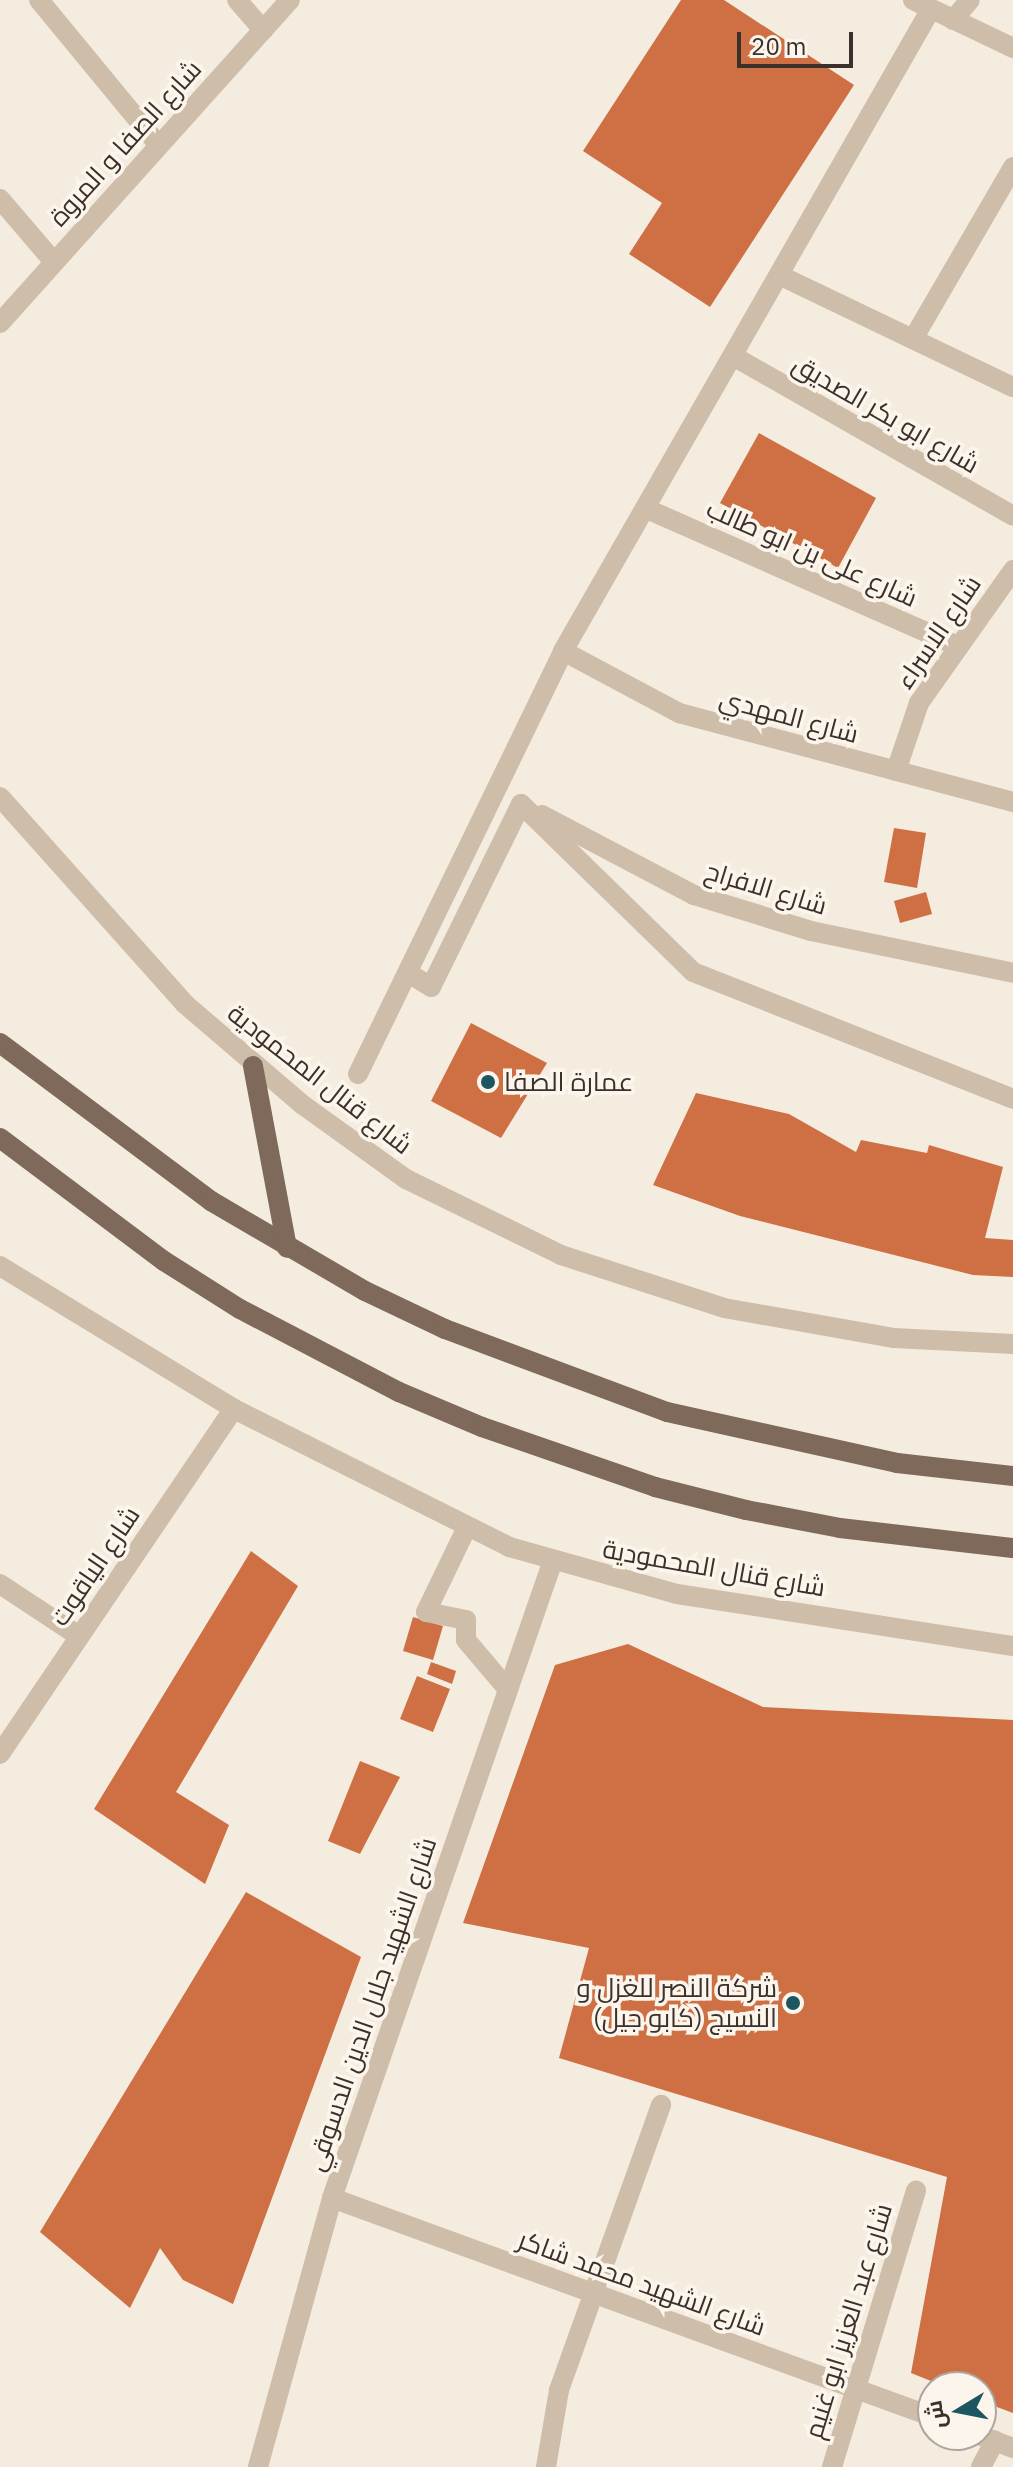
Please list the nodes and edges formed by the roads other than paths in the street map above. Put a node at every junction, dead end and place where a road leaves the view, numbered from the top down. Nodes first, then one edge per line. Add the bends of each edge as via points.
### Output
1 (39, 0) edge
2 (237, 0) edge
3 (290, 0) edge
4 (970, 0) edge
5 (922, 4) edge
6 (953, 20) junction
7 (263, 30) junction
8 (1013, 48) edge
9 (157, 143) junction
10 (1013, 167) edge
11 (0, 199) edge
12 (54, 262) junction
13 (779, 275) junction
14 (0, 323) edge
15 (913, 339) junction
16 (733, 356) junction
17 (1013, 387) edge
18 (647, 509) junction
19 (1013, 516) edge
20 (1013, 570) edge
21 (955, 645) junction
22 (563, 651) junction
23 (896, 771) junction
24 (0, 797) edge
25 (1013, 802) edge
26 (521, 804) junction
27 (408, 973) junction
28 (1013, 973) edge
29 (0, 1043) edge
30 (253, 1066) junction
31 (358, 1074) dead end
32 (1013, 1099) edge
33 (0, 1138) edge
34 (287, 1248) junction
35 (0, 1266) edge
36 (1013, 1344) edge
37 (234, 1409) junction
38 (1013, 1476) edge
39 (466, 1529) junction
40 (1013, 1548) edge
41 (552, 1563) junction
42 (0, 1584) edge
43 (79, 1636) junction
44 (1013, 1646) edge
45 (505, 1686) junction
46 (0, 1754) edge
47 (661, 2105) dead end
48 (916, 2190) dead end
49 (332, 2198) junction
50 (594, 2293) junction
51 (854, 2388) junction
52 (917, 2411) edge
53 (258, 2467) edge
54 (546, 2467) edge
55 (832, 2467) edge

1 - 9 street
2 - 7 street
3 - 7 street, شارع الصفا و المروة
4 - 6 street
5 - 6 street
5 - 13 street
6 - 8 street
7 - 9 street, شارع الصفا و المروة
9 - 12 street, شارع الصفا و المروة
10 - 15 street
11 - 12 street
12 - 14 street, شارع الصفا و المروة
13 - 15 street
13 - 16 street
15 - 17 street
16 - 18 street
16 - 19 street, شارع ابو بكر الصديق
18 - 21 street, شارع على بن ابو طالب
18 - 22 street
20 - 21 street, شارع الاسراء
21 - 23 street, شارع الاسراء via 919,703
22 - 23 street, شارع المهدي via 679,713
22 - 27 street
23 - 25 street, شارع المهدي
24 - 30 street, شارع قنال المحمودية via 120,938
26 - 27 street via 431,987
26 - 28 street, شارع الافراح via 694,895 811,931
26 - 32 street via 693,972 939,1074
27 - 31 street
29 - 34 main road via 138,1151
30 - 34 main road
30 - 36 street, شارع قنال المحمودية via 406,1179 561,1255 710,1304 809,1326
33 - 40 main road via 138,1243 240,1309 399,1392 482,1427 640,1482 746,1510 840,1528
34 - 38 main road via 445,1329 667,1412 868,1457
35 - 37 street, شارع قنال المحمودية
37 - 39 street, شارع قنال المحمودية
37 - 43 street, شارع الياقوت
39 - 41 street, شارع قنال المحمودية
39 - 45 street via 426,1612 466,1620 466,1640
41 - 44 street, شارع قنال المحمودية via 677,1594
41 - 45 street, شارع الشهيد جلال الدين الدسوقي
42 - 43 street
43 - 46 street, شارع الياقوت
45 - 49 street, شارع الشهيد جلال الدين الدسوقي
47 - 50 street
48 - 51 street, شارع عبد العزيز ابو غنيم
49 - 50 street, شارع الشهيد محمد شاكر
49 - 53 street, شارع الشهيد جلال الدين الدسوقي
50 - 51 street, شارع الشهيد محمد شاكر
50 - 54 street via 559,2390
51 - 52 street, شارع الشهيد محمد شاكر
51 - 55 street, شارع عبد العزيز ابو غنيم

